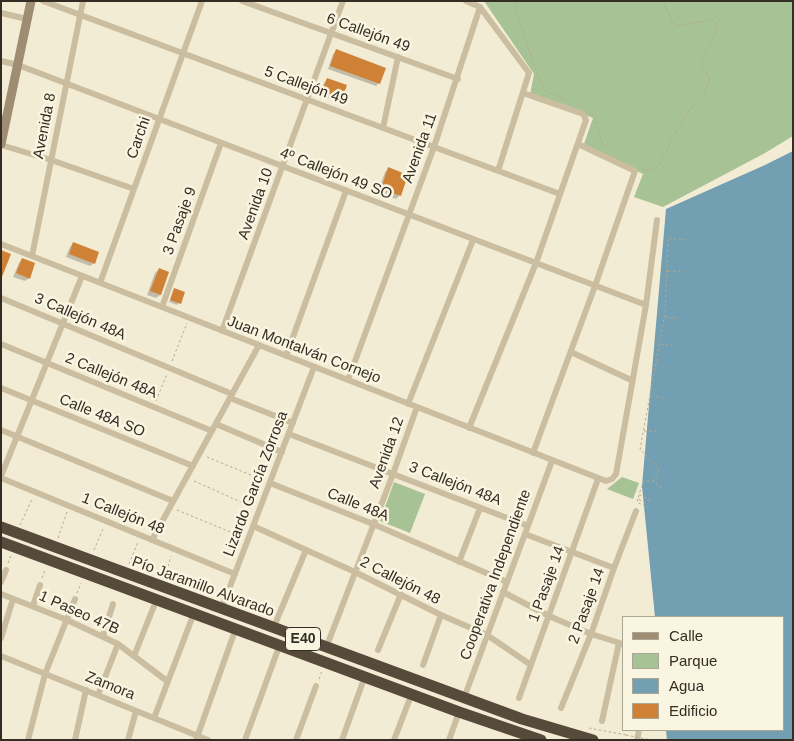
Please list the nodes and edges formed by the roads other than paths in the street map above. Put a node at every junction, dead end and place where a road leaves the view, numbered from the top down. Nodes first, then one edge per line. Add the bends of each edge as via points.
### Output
1 (31, 1) edge
2 (43, 1) edge
3 (84, 1) edge
4 (202, 1) edge
5 (242, 1) edge
6 (343, 1) edge
7 (466, 1) edge
8 (480, 7) junction
9 (1, 13) edge
10 (80, 15) junction
11 (28, 19) junction
12 (332, 34) junction
13 (182, 53) junction
14 (398, 57) junction
15 (1, 61) edge
16 (18, 65) junction
17 (458, 79) junction
18 (67, 84) junction
19 (523, 94) junction
20 (308, 100) junction
21 (4, 115) edge
22 (158, 119) junction
23 (383, 128) junction
24 (221, 143) junction
25 (1, 144) edge
26 (578, 144) junction
27 (434, 147) junction
28 (51, 160) junction
29 (284, 167) junction
30 (498, 171) junction
31 (134, 189) junction
32 (346, 191) junction
33 (560, 194) junction
34 (409, 215) junction
35 (657, 220) dead end
36 (473, 240) junction
37 (1, 244) edge
38 (32, 256) junction
39 (536, 263) junction
40 (82, 276) junction
41 (100, 283) junction
42 (595, 286) junction
43 (1, 298) edge
44 (646, 305) junction
45 (162, 307) junction
46 (62, 323) junction
47 (222, 331) junction
48 (1, 344) edge
49 (259, 345) junction
50 (571, 352) junction
51 (286, 356) junction
52 (46, 363) junction
53 (314, 367) junction
54 (348, 380) junction
55 (631, 380) junction
56 (1, 388) edge
57 (232, 396) junction
58 (32, 400) junction
59 (408, 404) junction
60 (417, 407) junction
61 (293, 423) junction
62 (216, 424) junction
63 (469, 428) junction
64 (1, 430) edge
65 (212, 431) junction
66 (288, 434) junction
67 (17, 435) junction
68 (282, 452) junction
69 (533, 453) junction
70 (552, 460) junction
71 (192, 466) junction
72 (393, 474) junction
73 (1, 477) edge
74 (598, 479) junction
75 (270, 483) junction
76 (172, 504) junction
77 (480, 508) junction
78 (636, 511) dead end
79 (374, 524) junction
80 (253, 526) junction
81 (528, 526) junction
82 (1, 527) edge
83 (525, 534) junction
84 (152, 540) junction
85 (1, 542) edge
86 (306, 550) junction
87 (572, 552) junction
88 (459, 562) junction
89 (614, 568) junction
90 (6, 570) road end
91 (355, 572) junction
92 (235, 574) junction
93 (1, 582) edge
94 (507, 582) junction
95 (40, 585) road end
96 (503, 592) junction
97 (1, 594) edge
98 (401, 594) junction
99 (13, 599) junction
100 (75, 599) road end
101 (113, 604) dead end
102 (33, 606) junction
103 (154, 606) dead end
104 (221, 610) junction
105 (194, 612) junction
106 (441, 615) junction
107 (549, 616) junction
108 (68, 620) junction
109 (236, 628) junction
110 (273, 629) junction
111 (592, 634) junction
112 (102, 636) junction
113 (486, 636) junction
114 (1, 638) edge
115 (118, 644) junction
116 (280, 644) junction
117 (621, 644) edge
118 (326, 648) junction
119 (378, 650) dead end
120 (1, 656) edge
121 (134, 656) junction
122 (423, 665) dead end
123 (531, 665) junction
124 (45, 674) junction
125 (365, 676) junction
126 (167, 681) junction
127 (316, 686) road end
128 (86, 690) junction
129 (98, 695) junction
130 (464, 698) junction
131 (519, 698) dead end
132 (409, 701) dead end
133 (561, 708) dead end
134 (136, 711) junction
135 (459, 712) junction
136 (154, 718) junction
137 (602, 721) dead end
138 (197, 738) edge
139 (589, 739) edge
140 (28, 740) edge
141 (75, 740) edge
142 (128, 740) edge
143 (208, 740) edge
144 (245, 740) edge
145 (296, 740) edge
146 (342, 740) edge
147 (394, 740) edge
148 (449, 740) edge
149 (541, 740) edge

1 - 11 street
2 - 10 street, 5 Callejón 49
3 - 10 street, Avenida 8
4 - 13 street, Carchi
5 - 12 street, 6 Callejón 49
6 - 12 street, Avenida 10
7 - 8 street
8 - 17 street, Avenida 11
8 - 19 street via 529,76
9 - 11 street
10 - 13 street, 5 Callejón 49
10 - 18 street, Avenida 8
11 - 16 street
12 - 14 street, 6 Callejón 49
12 - 20 street, Avenida 10
13 - 20 street, 5 Callejón 49
13 - 22 street, Carchi
14 - 17 street, 6 Callejón 49
14 - 23 street
15 - 16 street, 4º Callejón 49 SO
16 - 18 street, 4º Callejón 49 SO
16 - 21 street
17 - 27 street, Avenida 11
18 - 22 street, 4º Callejón 49 SO
18 - 28 street, Avenida 8
19 - 26 street via 584,114 586,120
19 - 30 street
20 - 23 street, 5 Callejón 49
20 - 29 street, Avenida 10
21 - 25 street
22 - 24 street, 4º Callejón 49 SO
22 - 31 street, Carchi
23 - 27 street, 5 Callejón 49
24 - 29 street, 4º Callejón 49 SO
24 - 45 street, 3 Pasaje 9
25 - 28 street
26 - 33 street
26 - 42 street via 635,171
27 - 30 street, 5 Callejón 49
27 - 34 street, Avenida 11
28 - 31 street
28 - 38 street, Avenida 8
29 - 32 street, 4º Callejón 49 SO
29 - 47 street, Avenida 10
30 - 33 street, 5 Callejón 49
31 - 41 street, Carchi
32 - 34 street, 4º Callejón 49 SO
32 - 51 street
33 - 39 street
34 - 36 street, 4º Callejón 49 SO
34 - 54 street, Avenida 11
35 - 44 street
36 - 39 street, 4º Callejón 49 SO
36 - 59 street, Avenida 12
37 - 38 street, Juan Montalván Cornejo
38 - 40 street, Juan Montalván Cornejo
39 - 42 street, 4º Callejón 49 SO
39 - 63 street
40 - 41 street, Juan Montalván Cornejo
40 - 46 street
41 - 45 street, Juan Montalván Cornejo
42 - 44 street, 4º Callejón 49 SO
42 - 50 street
43 - 46 street, 3 Callejón 48A
44 - 55 street
45 - 47 street, Juan Montalván Cornejo
46 - 52 street
46 - 57 street, 3 Callejón 48A
47 - 49 street, Juan Montalván Cornejo
48 - 52 street, 2 Callejón 48A
49 - 51 street, Juan Montalván Cornejo
49 - 57 street
50 - 55 street
50 - 69 street
51 - 53 street, Juan Montalván Cornejo
52 - 58 street
52 - 65 street, 2 Callejón 48A
53 - 54 street, Juan Montalván Cornejo
53 - 61 street, Lizardo García Zorrosa
54 - 59 street, Juan Montalván Cornejo
55 - 74 street via 616,474 606,481
56 - 58 street, Calle 48A SO
57 - 61 street, 3 Callejón 48A
57 - 62 street
58 - 67 street
58 - 71 street, Calle 48A SO
59 - 60 street, Juan Montalván Cornejo
60 - 63 street, Juan Montalván Cornejo
60 - 72 street, Avenida 12
61 - 66 street, Lizardo García Zorrosa
62 - 65 street
62 - 68 street
63 - 69 street, Juan Montalván Cornejo
64 - 67 street
65 - 71 street
66 - 68 street, Lizardo García Zorrosa
66 - 72 street, 3 Callejón 48A
67 - 73 street
67 - 76 street
68 - 75 street, Lizardo García Zorrosa
69 - 70 street, Juan Montalván Cornejo
70 - 74 street, Juan Montalván Cornejo
70 - 81 street, Cooperativa Independiente
71 - 76 street
72 - 77 street, 3 Callejón 48A
72 - 79 street, Avenida 12
73 - 84 street, 1 Callejón 48
74 - 87 street, 1 Pasaje 14
75 - 79 street, Calle 48A
75 - 80 street, Lizardo García Zorrosa
76 - 84 street
77 - 81 street, 3 Callejón 48A
77 - 88 street
78 - 89 street, 2 Pasaje 14
79 - 88 street, Calle 48A
79 - 91 street, Avenida 12
80 - 86 street, 2 Callejón 48
80 - 92 street, Lizardo García Zorrosa
81 - 83 street, Cooperativa Independiente
82 - 104 highway, Pío Jaramillo Alvarado / E40
83 - 87 street
83 - 94 street, Cooperativa Independiente
84 - 92 street, 1 Callejón 48
85 - 105 highway, Pío Jaramillo Alvarado / E40
86 - 91 street, 2 Callejón 48
86 - 110 street
87 - 89 street
87 - 107 street, 1 Pasaje 14
88 - 94 street, Calle 48A
89 - 111 street, 2 Pasaje 14
90 - 93 street
91 - 98 street, 2 Callejón 48
91 - 118 street, Avenida 12
92 - 104 street, Lizardo García Zorrosa
94 - 96 street, Cooperativa Independiente
95 - 102 street
96 - 107 street
96 - 113 street, Cooperativa Independiente
97 - 99 street, 1 Paseo 47B
98 - 106 street, 2 Callejón 48
98 - 119 street
99 - 102 street, 1 Paseo 47B
99 - 114 street
100 - 108 street
101 - 112 street
102 - 108 street, 1 Paseo 47B
103 - 121 street
104 - 110 highway, Pío Jaramillo Alvarado / E40
105 - 109 highway, Pío Jaramillo Alvarado / E40
105 - 126 street
106 - 113 street, 2 Callejón 48
106 - 122 street
107 - 111 street
107 - 123 street, 1 Pasaje 14
108 - 112 street, 1 Paseo 47B
108 - 124 street
109 - 116 highway, Pío Jaramillo Alvarado / E40
109 - 138 street
110 - 118 highway, Pío Jaramillo Alvarado / E40
111 - 117 street
111 - 133 street, 2 Pasaje 14
112 - 115 street, 1 Paseo 47B
113 - 123 street, 2 Callejón 48
113 - 130 street, Cooperativa Independiente
115 - 121 street, 1 Paseo 47B
115 - 129 street
116 - 125 highway, Pío Jaramillo Alvarado / E40
116 - 144 street
117 - 137 street
118 - 130 highway, Pío Jaramillo Alvarado / E40
120 - 124 street, Zamora
121 - 126 street, 1 Paseo 47B
123 - 131 street, 1 Pasaje 14
124 - 128 street, Zamora
124 - 140 street
125 - 135 highway, Pío Jaramillo Alvarado / E40
125 - 146 street
126 - 136 street
127 - 145 street
128 - 129 street, Zamora
128 - 141 street
129 - 134 street, Zamora
130 - 139 highway, Pío Jaramillo Alvarado / E40
132 - 147 street
134 - 136 street, Zamora
134 - 142 street
135 - 148 street
135 - 149 highway, Pío Jaramillo Alvarado / E40
136 - 138 street, Zamora
138 - 143 street, Zamora

